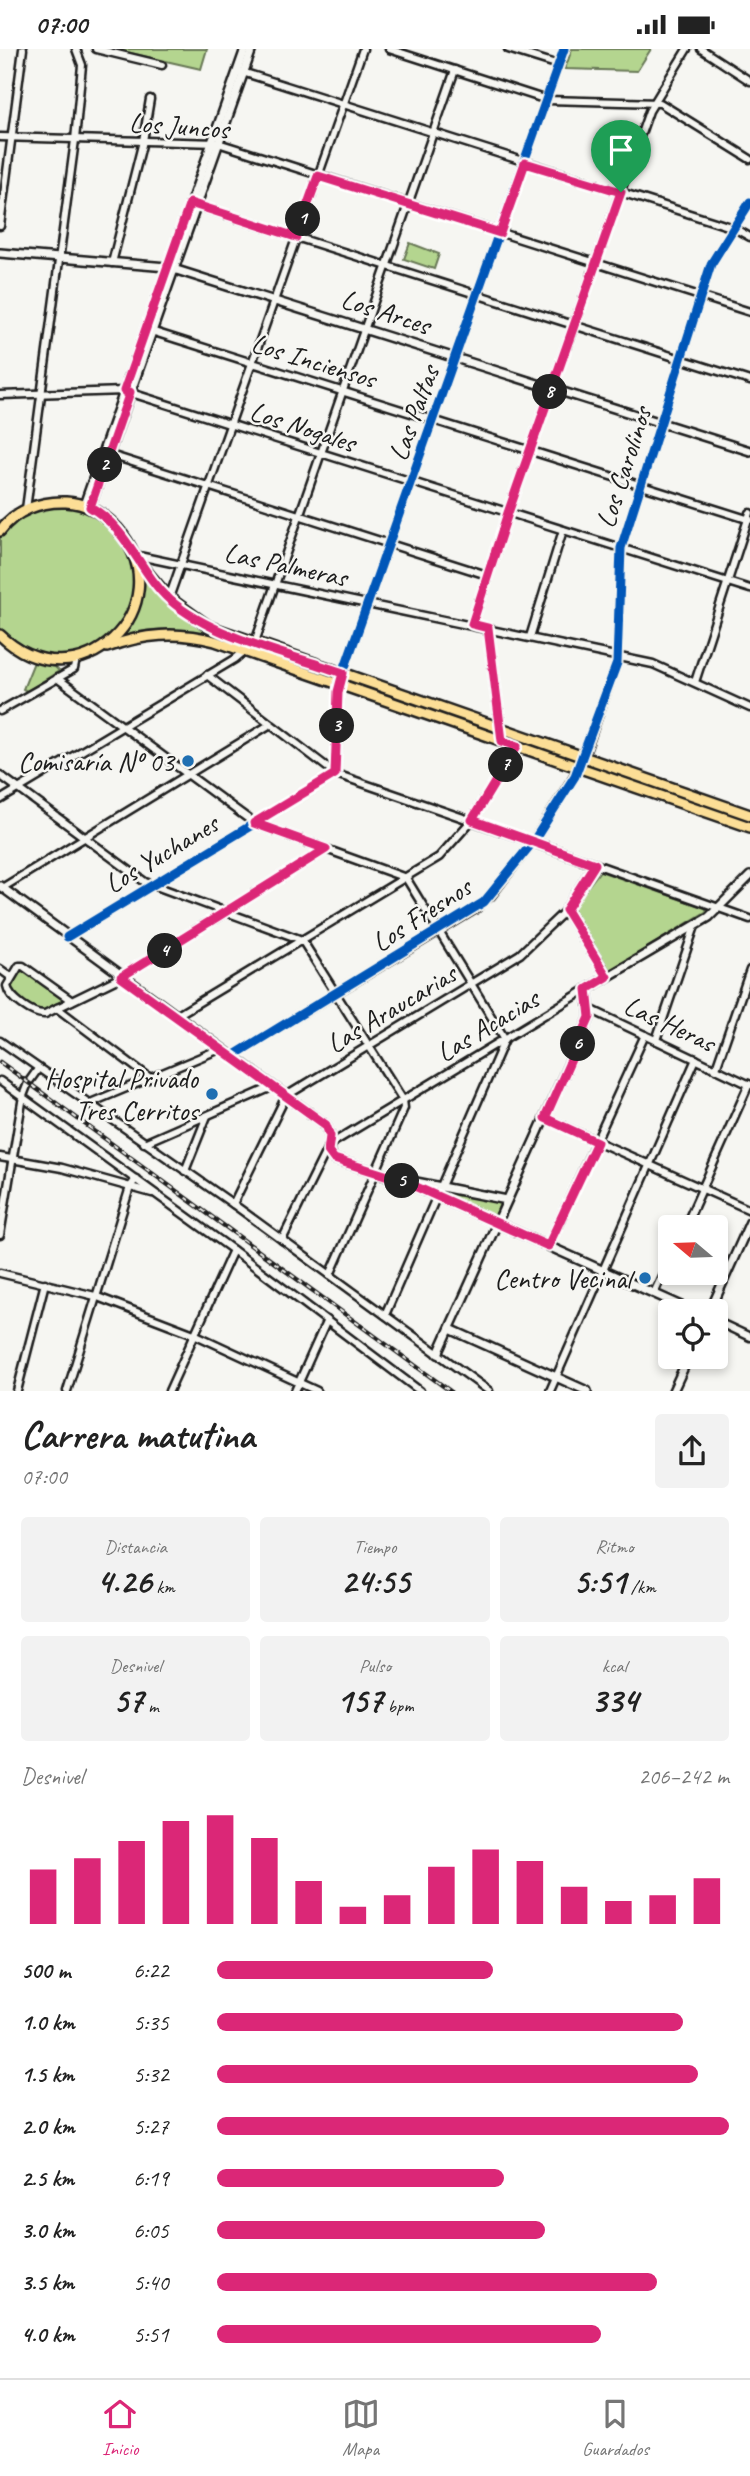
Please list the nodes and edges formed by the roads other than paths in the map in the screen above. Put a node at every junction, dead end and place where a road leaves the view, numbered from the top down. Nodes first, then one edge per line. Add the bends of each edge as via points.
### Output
1 (23, 49) edge
2 (76, 49) edge
3 (96, 49) edge
4 (245, 49) edge
5 (251, 49) edge
6 (363, 49) edge
7 (389, 49) edge
8 (508, 49) edge
9 (564, 49) edge
10 (687, 49) edge
11 (701, 49) edge
12 (162, 65) dead end
13 (559, 65) junction
14 (455, 70) junction
15 (240, 71) junction
16 (750, 81) edge
17 (150, 99) dead end
18 (547, 100) junction
19 (654, 101) junction
20 (343, 104) junction
21 (434, 133) junction
22 (0, 137) edge
23 (13, 138) junction
24 (75, 140) junction
25 (143, 141) junction
26 (215, 143) junction
27 (750, 159) edge
28 (525, 163) junction
29 (318, 176) junction
30 (621, 192) junction
31 (750, 202) edge
32 (193, 204) junction
33 (409, 205) junction
34 (0, 226) edge
35 (734, 227) junction
36 (500, 233) junction
37 (296, 237) junction
38 (750, 237) edge
39 (0, 253) edge
40 (58, 258) junction
41 (112, 263) junction
42 (596, 264) junction
43 (170, 267) junction
44 (388, 267) junction
45 (479, 295) junction
46 (700, 297) junction
47 (274, 300) junction
48 (750, 312) edge
49 (574, 326) junction
50 (365, 329) junction
51 (148, 330) junction
52 (457, 358) junction
53 (681, 359) junction
54 (252, 363) junction
55 (750, 381) edge
56 (551, 389) junction
57 (127, 391) junction
58 (343, 391) junction
59 (40, 394) junction
60 (0, 395) edge
61 (435, 421) junction
62 (661, 423) junction
63 (230, 425) junction
64 (530, 450) junction
65 (750, 451) edge
66 (105, 454) junction
67 (322, 454) junction
68 (412, 482) junction
69 (209, 486) junction
70 (641, 486) junction
71 (87, 506) junction
72 (26, 509) junction
73 (508, 513) junction
74 (300, 516) junction
75 (749, 518) edge
76 (2, 527) edge
77 (563, 530) junction
78 (391, 545) junction
79 (621, 548) junction
80 (135, 557) junction
81 (182, 563) junction
82 (487, 575) junction
83 (727, 582) junction
84 (276, 584) junction
85 (750, 589) edge
86 (169, 598) junction
87 (370, 603) junction
88 (472, 624) junction
89 (488, 628) junction
90 (0, 635) edge
91 (530, 637) junction
92 (255, 642) junction
93 (107, 647) junction
94 (246, 651) junction
95 (618, 656) junction
96 (76, 659) junction
97 (343, 673) junction
98 (207, 675) junction
99 (57, 678) junction
100 (695, 682) junction
101 (339, 684) junction
102 (750, 708) edge
103 (0, 711) edge
104 (269, 725) junction
105 (122, 727) junction
106 (501, 727) junction
107 (523, 735) junction
108 (502, 741) junction
109 (517, 746) junction
110 (584, 757) junction
111 (579, 768) junction
112 (335, 774) junction
113 (0, 775) edge
114 (189, 775) junction
115 (19, 789) junction
116 (0, 800) edge
117 (750, 815) edge
118 (472, 820) junction
119 (254, 823) junction
120 (750, 827) edge
121 (86, 838) junction
122 (533, 842) junction
123 (326, 849) junction
124 (595, 864) junction
125 (750, 876) edge
126 (406, 878) junction
127 (152, 886) junction
128 (1, 887) edge
129 (721, 908) junction
130 (566, 910) junction
131 (228, 913) junction
132 (750, 919) edge
133 (695, 926) junction
134 (440, 931) junction
135 (67, 937) junction
136 (302, 940) junction
137 (0, 969) edge
138 (750, 970) edge
139 (11, 977) junction
140 (121, 977) junction
141 (607, 977) junction
142 (472, 984) junction
143 (587, 989) junction
144 (337, 993) junction
145 (72, 1001) junction
146 (57, 1009) junction
147 (592, 1010) junction
148 (176, 1016) junction
149 (645, 1035) junction
150 (505, 1039) junction
151 (656, 1040) junction
152 (0, 1041) edge
153 (369, 1045) junction
154 (220, 1049) junction
155 (231, 1057) junction
156 (696, 1059) junction
157 (716, 1068) junction
158 (38, 1069) junction
159 (150, 1079) junction
160 (0, 1081) edge
161 (750, 1085) edge
162 (272, 1087) junction
163 (23, 1096) junction
164 (286, 1096) junction
165 (404, 1100) junction
166 (88, 1104) junction
167 (207, 1116) junction
168 (545, 1118) junction
169 (597, 1142) junction
170 (144, 1143) junction
171 (329, 1145) junction
172 (0, 1157) edge
173 (13, 1159) junction
174 (651, 1166) junction
175 (185, 1171) junction
176 (377, 1171) junction
177 (136, 1179) junction
178 (401, 1180) junction
179 (442, 1186) junction
180 (130, 1187) junction
181 (702, 1189) junction
182 (154, 1193) junction
183 (437, 1196) junction
184 (507, 1200) junction
185 (233, 1204) junction
186 (750, 1210) edge
187 (690, 1215) edge
188 (750, 1222) edge
189 (497, 1223) junction
190 (0, 1235) edge
191 (282, 1240) junction
192 (548, 1246) junction
193 (233, 1249) junction
194 (604, 1271) junction
195 (0, 1273) edge
196 (330, 1275) junction
197 (45, 1283) junction
198 (658, 1284) edge
199 (654, 1293) junction
200 (95, 1296) junction
201 (667, 1299) edge
202 (715, 1299) edge
203 (385, 1315) junction
204 (327, 1320) junction
205 (728, 1326) edge
206 (450, 1329) junction
207 (194, 1334) junction
208 (750, 1336) edge
209 (438, 1354) junction
210 (683, 1369) edge
211 (555, 1378) junction
212 (299, 1383) junction
213 (420, 1390) edge
214 (18, 1391) edge
215 (67, 1391) edge
216 (169, 1391) edge
217 (295, 1391) edge
218 (317, 1391) edge
219 (489, 1391) edge
220 (550, 1391) edge
221 (587, 1391) edge
222 (673, 1391) edge

1 - 23 street
2 - 24 street via 82,65
3 - 12 street
4 - 15 street
5 - 15 street
6 - 20 street
7 - 14 street
8 - 13 street
9 - 13 street, Las Paltas
10 - 19 street
11 - 16 street
13 - 18 street, Las Paltas
14 - 18 street
14 - 21 street
15 - 20 street
15 - 26 street
17 - 25 street
18 - 19 street
18 - 28 street, Las Paltas
19 - 27 street
19 - 30 street
20 - 21 street
20 - 29 street
21 - 28 street
21 - 33 street
22 - 23 street, Los Juncos
23 - 24 street, Los Juncos
23 - 34 street
24 - 25 street, Los Juncos
24 - 40 street
25 - 26 street, Los Juncos
25 - 41 street
26 - 29 street, Los Juncos
26 - 32 street
28 - 30 street
28 - 36 street, Las Paltas
29 - 33 street, Los Juncos
29 - 37 street
30 - 35 street
30 - 42 street
31 - 35 street, Los Carolinos
32 - 37 street
32 - 43 street
33 - 36 street, Los Juncos
33 - 44 street
35 - 38 street
35 - 46 street, Los Carolinos via 711,264
36 - 42 street, Los Juncos
36 - 45 street, Las Paltas
37 - 44 street
37 - 47 street
39 - 40 street, Los Arces
40 - 41 street, Los Arces
40 - 59 street
41 - 43 street, Los Arces
42 - 46 street, Los Juncos
42 - 49 street
43 - 47 street, Los Arces
43 - 51 street
44 - 45 street
44 - 50 street
45 - 49 street
45 - 52 street, Las Paltas
46 - 48 street, Los Juncos
46 - 53 street, Los Carolinos
47 - 50 street, Los Arces
47 - 54 street
49 - 53 street
49 - 56 street
50 - 52 street, Los Arces
50 - 58 street
51 - 54 street, Los Inciensos
51 - 57 street
52 - 56 street, Los Arces
52 - 61 street, Las Paltas
53 - 55 street
53 - 62 street, Los Carolinos
54 - 58 street, Los Inciensos
54 - 63 street
56 - 62 street, Los Arces
56 - 64 street
57 - 59 street
57 - 63 street, Los Nogales
57 - 66 street
58 - 61 street, Los Inciensos
58 - 67 street
59 - 60 street
59 - 72 street
61 - 64 street, Los Inciensos
61 - 68 street, Las Paltas
62 - 65 street, Los Arces
62 - 70 street, Los Carolinos
63 - 67 street, Los Nogales
63 - 69 street
64 - 70 street, Los Inciensos
64 - 73 street
66 - 69 street
66 - 71 street
67 - 68 street, Los Nogales
67 - 74 street
68 - 73 street, Los Nogales
68 - 78 street, Las Paltas
69 - 74 street
69 - 81 street
70 - 75 street, Los Inciensos
70 - 79 street, Los Carolinos
71 - 72 main road via 57,502
71 - 80 main road via 113,524
72 - 76 main road
73 - 77 street, Los Nogales
73 - 82 street
74 - 78 street
74 - 84 street
75 - 83 street
77 - 79 street, Los Nogales
77 - 91 street
78 - 82 street
78 - 87 street, Las Paltas
79 - 83 street, Los Nogales
79 - 95 street, Los Carolinos
80 - 81 street, Las Palmeras
80 - 86 main road
80 - 93 main road via 138,585 133,607
81 - 84 street, Las Palmeras
81 - 86 street
82 - 88 street
83 - 85 street, Los Nogales
83 - 100 street
84 - 87 street, Las Palmeras
84 - 92 street
86 - 92 main road via 208,626
87 - 88 street, Las Palmeras
87 - 97 street, Las Paltas
88 - 89 street, Las Palmeras
89 - 91 street, Las Palmeras
89 - 106 street
90 - 96 main road via 23,653
91 - 95 street, Las Palmeras
92 - 94 street
92 - 97 main road
93 - 94 main road via 137,637 169,634
93 - 96 main road
94 - 98 street
94 - 101 main road
95 - 100 street, Las Palmeras via 660,666
95 - 110 street, Los Carolinos
96 - 99 street via 74,669
97 - 101 street
97 - 106 main road
98 - 104 street
98 - 105 street
99 - 103 street
99 - 105 street
100 - 102 street, Las Palmeras
101 - 108 main road
101 - 112 street
104 - 112 street
104 - 114 street
105 - 114 street
105 - 115 street
106 - 107 main road
106 - 108 street
107 - 109 street
107 - 110 main road
108 - 109 main road
109 - 111 main road
109 - 118 street
110 - 111 street, Los Fresnos
110 - 117 main road
111 - 120 main road
111 - 122 street, Los Fresnos
112 - 118 street
112 - 119 street, Los Yuchanes
113 - 115 street
114 - 119 street
114 - 121 street
115 - 116 street
115 - 121 street
118 - 122 street
118 - 126 street via 445,852
119 - 123 street
119 - 127 street, Los Yuchanes
121 - 127 street
121 - 128 street
122 - 124 street
122 - 134 street, Los Fresnos via 491,896
123 - 126 street
123 - 131 street
124 - 129 street
124 - 130 street, Las Araucarias
125 - 129 street, Las Acacias
126 - 134 street
126 - 136 street
127 - 131 street
127 - 135 street, Los Yuchanes
128 - 135 street
129 - 132 street
129 - 133 street, Las Acacias
130 - 141 street
130 - 142 street, Las Araucarias via 528,948
131 - 136 street
131 - 140 street
133 - 141 street, Las Acacias
133 - 151 street
134 - 142 street
134 - 144 street, Los Fresnos
135 - 140 street
136 - 144 street
136 - 148 street
137 - 139 street
138 - 157 street
139 - 145 street via 19,966 25,967
139 - 146 street via 9,994 38,1014
140 - 145 street
140 - 148 street
141 - 143 street, Las Acacias
142 - 150 street
142 - 153 street, Las Araucarias
143 - 147 street, Las Heras
143 - 150 street, Las Acacias
144 - 153 street
144 - 155 street, Los Fresnos
145 - 146 street
146 - 159 street
147 - 149 street, Las Heras
147 - 168 street
148 - 154 street
149 - 151 street, Las Heras
149 - 169 street
150 - 165 street, Las Acacias
150 - 179 street
151 - 156 street, Las Heras
152 - 158 street
153 - 164 street, Las Araucarias
153 - 165 street
154 - 155 street
154 - 159 street
155 - 162 street
156 - 157 street, Las Heras
156 - 174 street
157 - 161 street, Las Heras
158 - 163 street
158 - 166 street
159 - 166 street
160 - 163 street
161 - 181 street
162 - 164 street
162 - 167 street
163 - 173 street
163 - 177 street
164 - 171 street via 326,1125
164 - 185 street
165 - 171 street, Las Acacias
165 - 176 street via 401,1119
166 - 170 street
167 - 170 street
167 - 175 street
168 - 169 street
168 - 184 street
169 - 174 street
169 - 192 street
170 - 175 street
171 - 176 street via 334,1159
171 - 191 street
172 - 173 street
173 - 180 street
173 - 190 street
174 - 181 street
174 - 194 street
175 - 185 street
176 - 178 street
176 - 196 street
177 - 180 street
177 - 182 street
178 - 179 street
178 - 183 street
179 - 183 street
179 - 184 street
180 - 182 street
180 - 200 street
181 - 186 street
181 - 187 street
182 - 193 street
183 - 189 street
183 - 203 street
184 - 189 street
185 - 191 street
188 - 202 street
189 - 192 street
189 - 206 street
191 - 196 street
192 - 194 street
193 - 204 street
193 - 207 street
194 - 199 street
194 - 211 street
195 - 197 street
196 - 203 street
197 - 200 street
197 - 214 street
198 - 199 street
199 - 201 street
200 - 207 street
200 - 215 street
203 - 209 street
204 - 212 street
204 - 213 street
205 - 208 street
206 - 209 street
206 - 211 street
207 - 212 street
207 - 216 street
209 - 219 street
210 - 222 street
211 - 220 street
211 - 221 street
212 - 217 street
212 - 218 street

